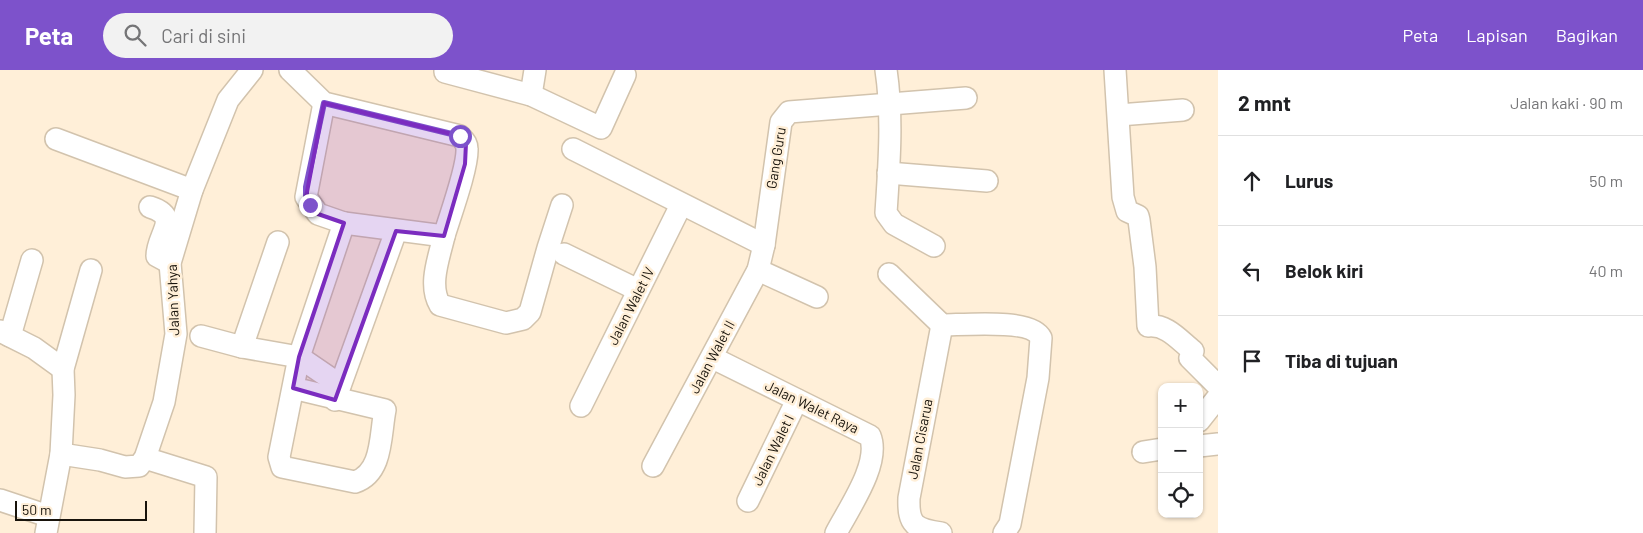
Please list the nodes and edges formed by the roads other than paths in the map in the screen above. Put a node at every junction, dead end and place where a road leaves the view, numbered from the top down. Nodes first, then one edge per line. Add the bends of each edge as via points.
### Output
1 (252, 70) edge
2 (290, 70) edge
3 (535, 70) edge
4 (886, 70) edge
5 (1115, 70) edge
6 (445, 71) edge
7 (625, 75) dead end
8 (531, 95) junction
9 (966, 98) dead end
10 (889, 102) junction
11 (324, 103) junction
12 (1183, 110) dead end
13 (1119, 115) junction
14 (56, 139) dead end
15 (573, 149) dead end
16 (888, 173) junction
17 (987, 181) dead end
18 (192, 190) junction
19 (562, 205) dead end
20 (681, 205) junction
21 (150, 207) dead end
22 (344, 222) junction
23 (396, 231) junction
24 (444, 236) junction
25 (278, 242) dead end
26 (764, 246) junction
27 (934, 246) dead end
28 (564, 254) dead end
29 (32, 260) dead end
30 (170, 263) junction
31 (91, 270) dead end
32 (758, 270) junction
33 (889, 274) dead end
34 (638, 290) junction
35 (817, 297) dead end
36 (942, 325) junction
37 (5, 333) edge
38 (202, 336) dead end
39 (242, 347) junction
40 (299, 357) junction
41 (713, 358) junction
42 (63, 369) junction
43 (1218, 386) edge
44 (293, 388) junction
45 (338, 392) junction
46 (1218, 397) edge
47 (797, 400) junction
48 (581, 406) dead end
49 (1203, 416) edge
50 (1218, 444) edge
51 (1203, 446) edge
52 (60, 454) junction
53 (145, 458) junction
54 (653, 466) dead end
55 (0, 500) edge
56 (748, 501) dead end
57 (47, 524) edge
58 (205, 533) edge
59 (836, 533) edge
60 (941, 533) edge
61 (1004, 533) edge

1 - 18 street, Jalan Yahya via 228,100
2 - 11 street
3 - 8 street
4 - 10 street
5 - 13 street
6 - 8 street
7 - 8 street via 600,128
9 - 10 street, Gang Guru
10 - 16 street
10 - 26 street, Gang Guru via 789,112 781,122
11 - 22 street via 306,197 318,214
11 - 24 street via 460,136 466,142 464,164
12 - 13 street
13 - 43 street via 1123,197 1127,211 1138,216 1139,220 1148,326 1156,325 1168,330 1193,351 1190,358
14 - 18 street
15 - 20 street
16 - 17 street
16 - 27 street via 887,218
18 - 30 street, Jalan Yahya
19 - 24 street via 530,312 517,322 506,323 440,305 435,298 434,283
20 - 26 street
20 - 34 street, Jalan Walet IV
21 - 30 street via 162,211 166,217 157,256
22 - 23 street
22 - 40 street
23 - 24 street
23 - 45 street
25 - 39 street
26 - 32 street, Jalan Walet II
28 - 34 street
29 - 37 street
30 - 53 street, Jalan Yahya via 176,334 164,402
31 - 42 street
32 - 35 street
32 - 41 street, Jalan Walet II
33 - 36 street
34 - 48 street, Jalan Walet IV
36 - 60 street, Jalan Cisarua via 909,498 911,521 917,527
36 - 61 street via 1019,325 1034,330 1041,338 1038,378 1010,524
37 - 42 street via 34,348
38 - 39 street
39 - 40 street
40 - 44 street
40 - 45 street
41 - 47 street, Jalan Walet Raya
41 - 54 street, Jalan Walet II
42 - 52 street
44 - 45 street
44 - 45 street via 279,457 282,467 355,482 365,479 373,470 384,410
46 - 49 street
47 - 56 street, Jalan Walet I
47 - 59 street, Jalan Walet Raya via 870,436 873,443 870,467
50 - 51 street
52 - 53 street via 125,467 139,466
52 - 57 street
53 - 58 street via 206,477
55 - 57 street

